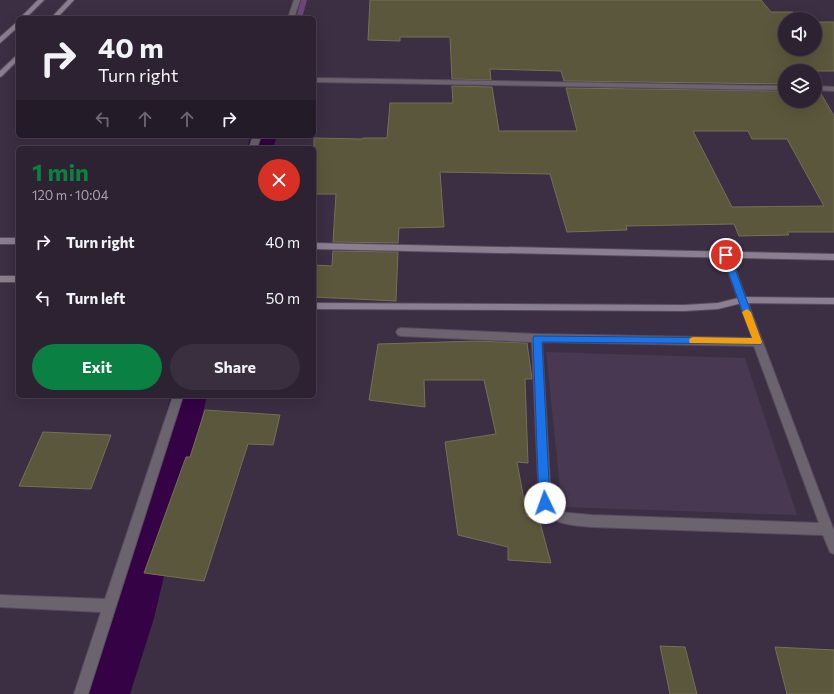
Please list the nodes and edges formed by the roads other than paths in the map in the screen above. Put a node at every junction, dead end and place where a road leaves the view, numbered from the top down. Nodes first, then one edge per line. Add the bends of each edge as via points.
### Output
1 (41, 0) edge
2 (71, 0) edge
3 (297, 0) edge
4 (25, 16) edge
5 (56, 16) edge
6 (292, 16) edge
7 (16, 25) edge
8 (0, 41) edge
9 (16, 58) edge
10 (0, 75) edge
11 (316, 80) edge
12 (778, 88) edge
13 (822, 88) edge
14 (834, 89) edge
15 (0, 241) edge
16 (16, 241) edge
17 (316, 246) edge
18 (726, 255) junction
19 (834, 257) edge
20 (0, 279) edge
21 (16, 279) edge
22 (742, 300) junction
23 (834, 302) edge
24 (316, 306) edge
25 (401, 332) dead end
26 (537, 338) junction
27 (757, 342) junction
28 (177, 398) edge
29 (827, 529) junction
30 (834, 548) edge
31 (0, 601) edge
32 (110, 606) junction
33 (81, 694) edge

1 - 4 street
2 - 5 street
3 - 6 street
7 - 8 street
9 - 10 street
11 - 12 street
13 - 14 street
15 - 16 street
17 - 18 street
18 - 19 street
18 - 22 street
20 - 21 street
22 - 23 street
22 - 24 street via 718,306 684,308
22 - 27 street
25 - 26 street
26 - 27 street
26 - 29 street via 545,503 555,515 569,520
27 - 29 street
28 - 32 street
29 - 30 street
31 - 32 street
32 - 33 street

